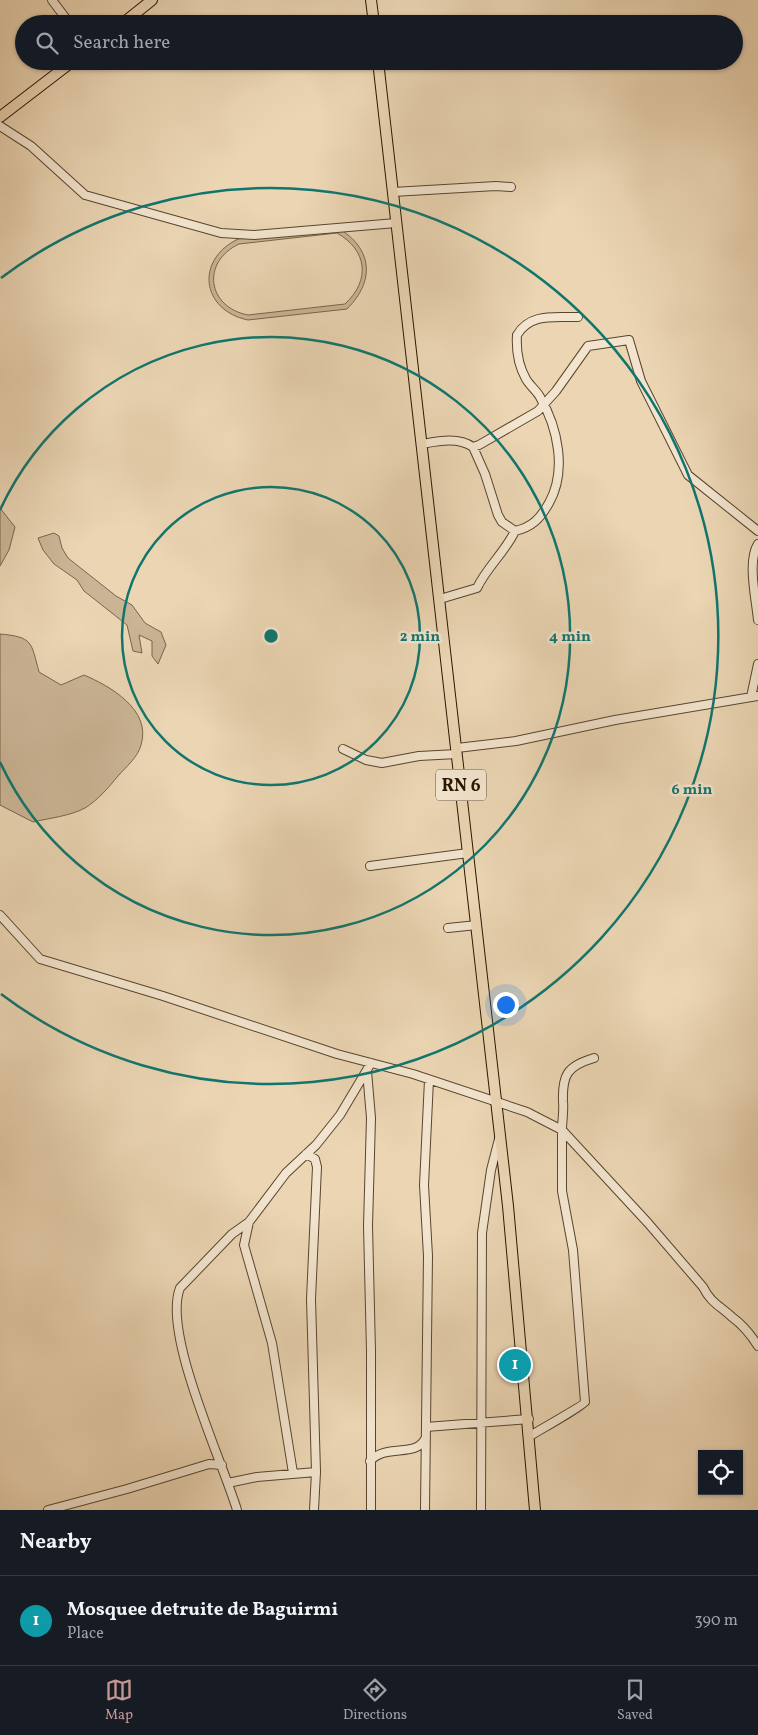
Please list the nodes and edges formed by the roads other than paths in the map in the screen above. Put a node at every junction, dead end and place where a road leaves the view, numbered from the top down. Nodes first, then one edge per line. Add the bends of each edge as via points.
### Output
1 (52, 0) edge
2 (152, 0) edge
3 (371, 0) edge
4 (63, 15) edge
5 (133, 15) edge
6 (373, 15) edge
7 (60, 70) edge
8 (379, 70) edge
9 (0, 117) edge
10 (0, 126) edge
11 (511, 187) dead end
12 (393, 192) junction
13 (396, 223) junction
14 (578, 317) dead end
15 (543, 405) junction
16 (422, 444) junction
17 (474, 447) junction
18 (515, 531) junction
19 (758, 531) edge
20 (758, 544) edge
21 (440, 599) junction
22 (758, 620) edge
23 (758, 664) edge
24 (755, 696) edge
25 (342, 750) dead end
26 (457, 751) junction
27 (468, 853) junction
28 (370, 866) dead end
29 (0, 916) edge
30 (477, 925) junction
31 (448, 928) dead end
32 (594, 1058) dead end
33 (371, 1063) junction
34 (367, 1071) junction
35 (429, 1080) junction
36 (496, 1103) junction
37 (562, 1130) junction
38 (500, 1137) junction
39 (306, 1154) junction
40 (249, 1222) junction
41 (232, 1234) junction
42 (244, 1245) junction
43 (758, 1346) edge
44 (529, 1419) junction
45 (481, 1424) junction
46 (426, 1427) junction
47 (530, 1436) junction
48 (425, 1439) junction
49 (217, 1452) junction
50 (370, 1461) junction
51 (209, 1464) junction
52 (222, 1465) junction
53 (316, 1472) junction
54 (293, 1473) junction
55 (228, 1483) junction
56 (48, 1510) edge
57 (237, 1510) edge
58 (314, 1510) edge
59 (370, 1510) edge
60 (425, 1510) edge
61 (481, 1510) edge
62 (535, 1510) edge

1 - 4 street
2 - 5 main road
3 - 6 main road
7 - 9 main road
8 - 12 main road, RN 6
10 - 13 street via 31,146 84,195 221,233 254,235
11 - 12 street
12 - 13 main road, RN 6
13 - 16 main road, RN 6
14 - 15 street via 534,319 517,335 519,363 526,381
15 - 17 street via 519,423
15 - 18 street via 556,439 558,482 535,523
15 - 19 street via 588,346 629,340 641,381 688,475
16 - 17 street via 450,441
16 - 21 main road, RN 6
17 - 18 street via 498,515
18 - 21 street via 477,588
20 - 22 street via 752,563
21 - 26 main road, RN 6
23 - 24 street
24 - 26 street
25 - 26 street via 382,763
26 - 27 main road, RN 6
27 - 28 street
27 - 30 main road, RN 6
29 - 33 street via 40,959
30 - 31 street
30 - 36 main road, RN 6
32 - 37 street via 565,1076 562,1084
33 - 34 street
33 - 35 street
34 - 39 street via 340,1114
34 - 50 street via 372,1118 368,1226
35 - 36 street
35 - 46 street via 424,1185 428,1256
36 - 37 street via 534,1115
36 - 38 main road, RN 6
37 - 43 street via 648,1223 703,1287 709,1299 749,1332
37 - 47 street via 562,1191 573,1250 585,1402
38 - 44 main road, RN 6
38 - 45 street via 483,1219
39 - 40 street via 286,1173
39 - 53 street via 314,1159 316,1167 311,1299
40 - 41 street
40 - 42 street
41 - 42 street via 240,1237
41 - 49 street via 180,1288 175,1299 178,1334
42 - 54 street via 272,1344
44 - 45 street
44 - 47 main road, RN 6
45 - 46 street
45 - 61 street
46 - 48 street
47 - 62 main road, RN 6
48 - 50 street via 419,1446 381,1452
48 - 60 street
49 - 51 street
49 - 52 street
50 - 59 street
51 - 52 street
51 - 56 street
52 - 55 street
53 - 54 street
53 - 58 street
54 - 55 street
55 - 57 street

